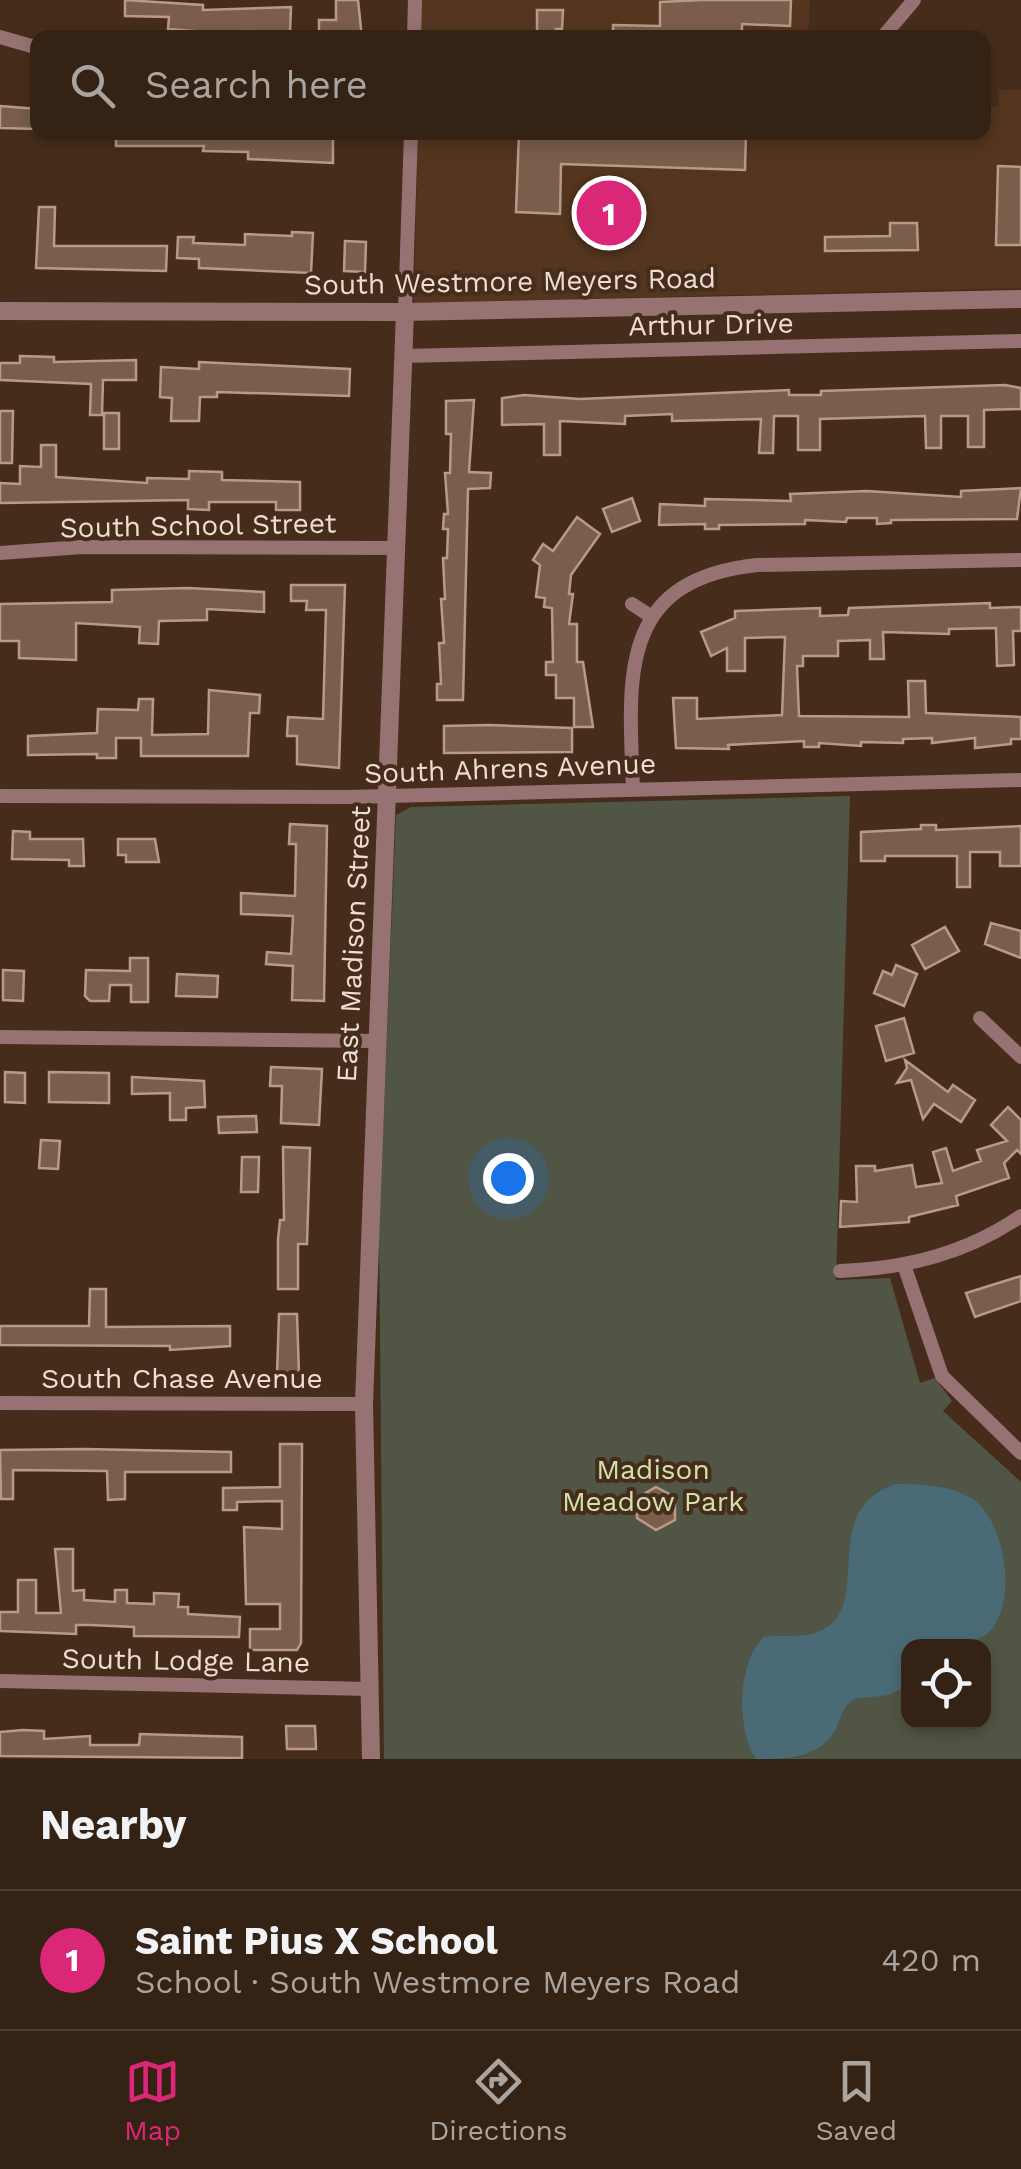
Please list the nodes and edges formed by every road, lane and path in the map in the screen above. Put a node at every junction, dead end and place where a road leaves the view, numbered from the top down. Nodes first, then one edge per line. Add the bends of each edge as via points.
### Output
1 (415, 0) edge
2 (914, 0) edge
3 (414, 30) edge
4 (889, 30) edge
5 (0, 37) edge
6 (30, 46) edge
7 (411, 140) edge
8 (1021, 299) edge
9 (0, 311) edge
10 (406, 312) junction
11 (1021, 342) edge
12 (403, 356) junction
13 (397, 548) junction
14 (0, 552) edge
15 (1021, 560) edge
16 (632, 604) dead end
17 (652, 617) junction
18 (1021, 780) edge
19 (632, 789) junction
20 (0, 796) edge
21 (388, 796) junction
22 (980, 1018) dead end
23 (0, 1038) edge
24 (374, 1041) junction
25 (1021, 1057) edge
26 (1021, 1216) edge
27 (904, 1265) junction
28 (840, 1271) dead end
29 (0, 1403) edge
30 (364, 1404) junction
31 (1021, 1453) edge
32 (0, 1681) edge
33 (370, 1690) junction
34 (372, 1759) edge

1 - 3 street
2 - 4 street
5 - 6 street
7 - 10 street, East Madison Street
8 - 10 street, South Westmore Meyers Road
9 - 10 street, South Westmore Meyers Road
10 - 12 street, East Madison Street
11 - 12 street, Arthur Drive
12 - 13 street, East Madison Street
13 - 14 street, South School Street
13 - 21 street, East Madison Street
15 - 17 street via 757,565 694,582
16 - 17 street
17 - 19 street via 630,676
18 - 19 street, South Ahrens Avenue
19 - 21 street, South Ahrens Avenue
20 - 21 street, South Ahrens Avenue
21 - 24 street, East Madison Street
22 - 25 street
23 - 24 street
24 - 30 street, East Madison Street
26 - 27 street via 968,1248
27 - 28 street
27 - 31 street via 942,1376
29 - 30 street, South Chase Avenue
30 - 33 street, East Madison Street
32 - 33 street, South Lodge Lane
33 - 34 street, East Madison Street

